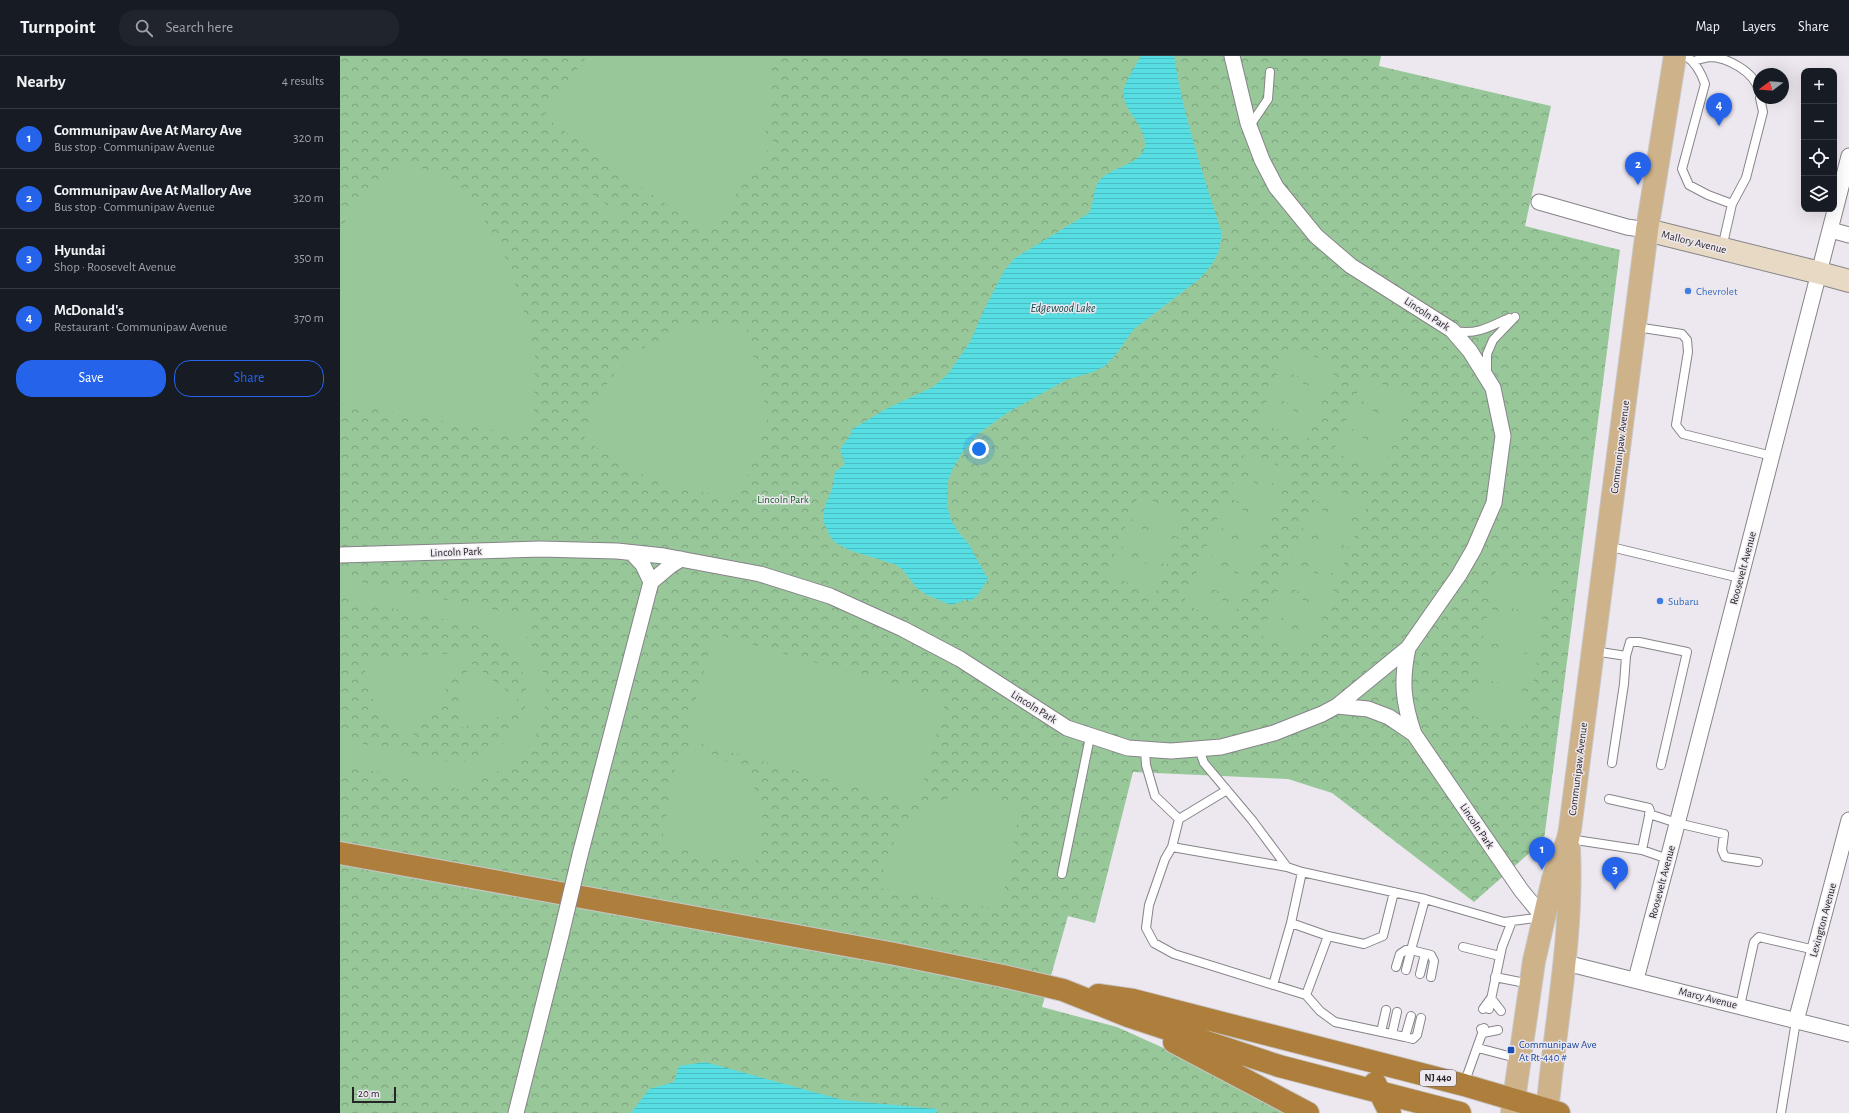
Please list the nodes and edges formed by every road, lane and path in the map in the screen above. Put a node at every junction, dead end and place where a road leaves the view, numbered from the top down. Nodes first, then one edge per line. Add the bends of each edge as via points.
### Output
1 (1232, 56) edge
2 (1685, 58) edge
3 (1270, 72) dead end
4 (1753, 79) edge
5 (1761, 104) edge
6 (1249, 127) junction
7 (1849, 156) edge
8 (1539, 202) dead end
9 (1732, 204) junction
10 (1647, 230) junction
11 (1830, 230) junction
12 (1849, 235) edge
13 (1721, 248) junction
14 (1820, 272) junction
15 (1849, 282) edge
16 (1635, 327) junction
17 (1452, 330) junction
18 (1487, 378) junction
19 (1772, 456) junction
20 (1607, 546) junction
21 (632, 552) junction
22 (340, 555) edge
23 (682, 560) junction
24 (1740, 578) junction
25 (651, 582) junction
26 (1408, 648) junction
27 (1594, 651) junction
28 (1626, 656) junction
29 (1337, 706) junction
30 (1414, 734) junction
31 (1090, 737) junction
32 (1199, 749) junction
33 (1145, 750) junction
34 (1612, 763) dead end
35 (1661, 765) dead end
36 (1227, 790) junction
37 (1609, 799) dead end
38 (1649, 814) junction
39 (1179, 819) junction
40 (1849, 820) edge
41 (1677, 823) junction
42 (1568, 839) junction
43 (1172, 847) junction
44 (1642, 850) junction
45 (340, 853) edge
46 (1668, 858) junction
47 (1758, 862) dead end
48 (1287, 867) junction
49 (1302, 872) junction
50 (1062, 874) dead end
51 (1394, 892) junction
52 (1425, 899) junction
53 (1543, 917) junction
54 (1512, 921) junction
55 (1291, 923) junction
56 (1328, 936) junction
57 (1464, 947) dead end
58 (1411, 950) junction
59 (1815, 950) junction
60 (1425, 954) junction
61 (1500, 956) junction
62 (1566, 963) junction
63 (1396, 968) dead end
64 (1406, 970) dead end
65 (1420, 974) dead end
66 (1495, 976) junction
67 (1431, 977) dead end
68 (1636, 979) junction
69 (1530, 984) junction
70 (1273, 985) junction
71 (1063, 990) junction
72 (1306, 995) junction
73 (1491, 998) junction
74 (1740, 1006) junction
75 (1486, 1009) dead end
76 (1386, 1010) dead end
77 (1397, 1012) dead end
78 (1501, 1012) dead end
79 (1128, 1016) junction
80 (1411, 1016) dead end
81 (1421, 1018) dead end
82 (1796, 1021) junction
83 (1498, 1030) dead end
84 (1381, 1032) junction
85 (1392, 1034) junction
86 (1849, 1034) edge
87 (1405, 1037) junction
88 (1478, 1048) junction
89 (1362, 1059) junction
90 (1520, 1059) junction
91 (1464, 1085) junction
92 (1379, 1091) junction
93 (1513, 1106) edge
94 (1551, 1112) edge
95 (516, 1113) edge
96 (1308, 1113) edge
97 (1390, 1113) edge
98 (1460, 1113) edge
99 (1781, 1113) edge

1 - 6 street, Lincoln Park
2 - 4 lane via 1709,57 1739,65
2 - 9 lane via 1700,71 1706,84 1682,169 1689,185
2 - 10 main road, Communipaw Avenue
3 - 6 lane via 1268,99
5 - 9 lane via 1763,112 1746,178
6 - 17 street, Lincoln Park via 1276,187 1316,236 1351,266
7 - 11 street, Roosevelt Avenue
8 - 10 street, Mallory Avenue via 1627,227
9 - 13 lane
10 - 13 street, Mallory Avenue
10 - 16 main road, Communipaw Avenue
11 - 12 street
11 - 14 street, Roosevelt Avenue
13 - 14 street, Mallory Avenue
14 - 15 street, Mallory Avenue
14 - 19 street, Roosevelt Avenue
16 - 19 lane via 1682,334 1687,340 1688,352 1676,425 1683,434
16 - 20 main road, Communipaw Avenue
17 - 18 street, Lincoln Park via 1470,351
17 - 18 lane via 1467,333 1484,330 1512,318 1493,340 1486,354
18 - 26 street, Lincoln Park via 1493,388 1503,436 1494,503 1474,549 1459,575
19 - 24 street, Roosevelt Avenue
20 - 24 lane
20 - 27 main road, Communipaw Avenue
21 - 22 street, Lincoln Park via 540,549
21 - 23 street, Lincoln Park
21 - 25 street via 643,565
23 - 25 street via 670,566
23 - 31 street, Lincoln Park via 760,574 830,596 903,629 960,659 1067,728
24 - 41 street, Roosevelt Avenue
25 - 95 street, bridge
26 - 29 street, Lincoln Park
26 - 30 street, Lincoln Park via 1403,692
27 - 28 lane
27 - 42 main road, Communipaw Avenue
28 - 34 lane
28 - 35 lane via 1630,642 1687,652
29 - 30 street, Lincoln Park via 1368,709 1389,717
29 - 32 street, Lincoln Park via 1274,733 1221,747
30 - 53 street, Lincoln Park via 1521,890
31 - 33 street, Lincoln Park
31 - 50 lane
32 - 33 street, Lincoln Park
32 - 36 lane via 1204,763
33 - 39 lane via 1146,765 1155,796
36 - 39 lane
36 - 48 lane
37 - 38 lane via 1649,808
38 - 41 lane
38 - 44 lane
39 - 43 lane
40 - 59 street, Lexington Avenue
41 - 46 street, Roosevelt Avenue
41 - 47 lane via 1724,834 1722,850 1725,857
42 - 44 lane
42 - 53 main road, Communipaw Avenue via 1553,879
42 - 62 main road, Communipaw Avenue via 1570,883
43 - 48 lane
43 - 70 lane via 1165,858 1149,905 1146,928 1154,943 1174,954
44 - 46 lane
45 - 71 highway via 907,956
46 - 68 street, Roosevelt Avenue
48 - 49 lane
49 - 51 lane
49 - 55 lane
51 - 52 lane
51 - 56 lane via 1383,936 1364,944
52 - 54 lane via 1504,922
52 - 58 lane
53 - 54 lane
53 - 69 main road, Communipaw Avenue
54 - 61 lane
55 - 56 lane
55 - 70 lane
56 - 72 lane
57 - 61 lane
58 - 60 lane
58 - 63 lane via 1400,954
58 - 64 lane
59 - 74 lane via 1759,938 1754,942
59 - 82 street, Lexington Avenue
60 - 65 lane
60 - 67 lane via 1431,956 1434,961
61 - 66 lane
62 - 68 street, Marcy Avenue
62 - 94 main road, Communipaw Avenue
66 - 69 lane
66 - 73 lane
68 - 74 street, Marcy Avenue
69 - 90 main road, Communipaw Avenue
70 - 72 lane
71 - 79 highway
71 - 89 highway via 1133,1000
72 - 84 lane via 1320,1011 1335,1022
73 - 75 lane
73 - 78 lane
74 - 82 street, Marcy Avenue
76 - 84 lane
77 - 85 lane
79 - 92 highway, NJ 440 via 1279,1066
79 - 96 highway
80 - 87 lane
81 - 87 lane via 1414,1039
82 - 86 street, Marcy Avenue
82 - 99 lane
83 - 88 lane via 1482,1030
84 - 85 lane
85 - 87 lane
88 - 90 lane
88 - 91 lane
89 - 91 highway, NJ 440
89 - 92 highway
90 - 93 main road, Communipaw Avenue
91 - 93 highway, NJ 440
92 - 97 highway
92 - 98 highway, NJ 440
93 - 94 highway, NJ 440

